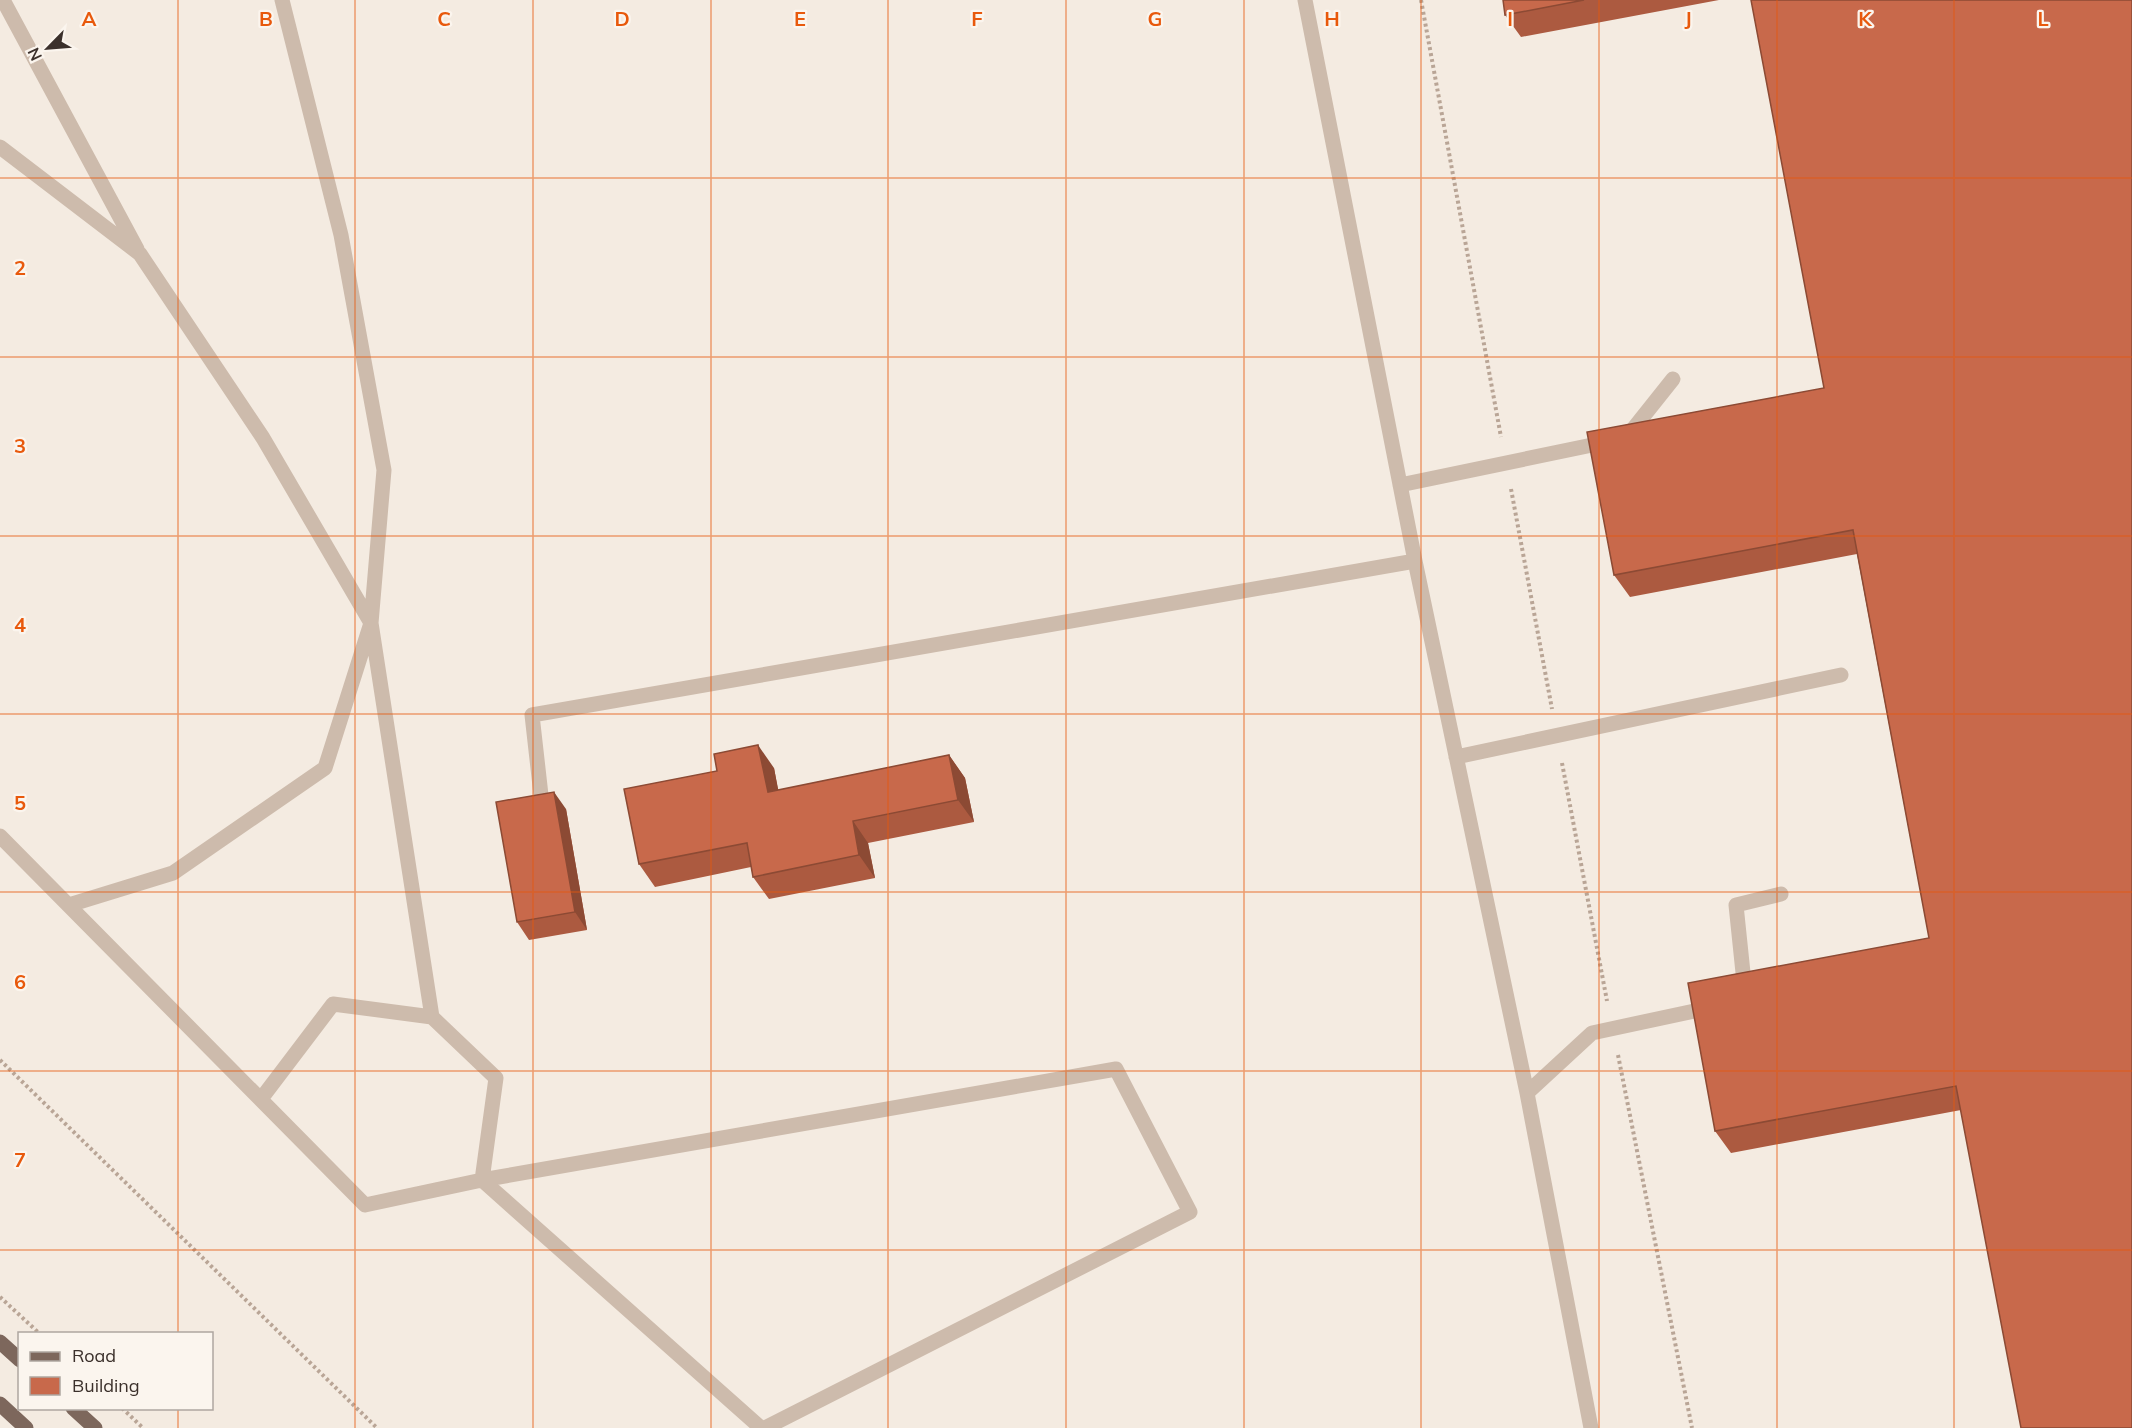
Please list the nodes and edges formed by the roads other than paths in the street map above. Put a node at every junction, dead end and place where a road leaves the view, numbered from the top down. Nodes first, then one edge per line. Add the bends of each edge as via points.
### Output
1 (3, 0) edge
2 (282, 0) edge
3 (1305, 0) edge
4 (0, 147) edge
5 (140, 254) junction
6 (1673, 379) dead end
7 (1400, 485) junction
8 (1415, 561) junction
9 (371, 623) junction
10 (1841, 675) dead end
11 (1456, 757) junction
12 (541, 795) edge
13 (0, 836) edge
14 (1781, 894) dead end
15 (69, 905) junction
16 (432, 1017) junction
17 (1527, 1094) junction
18 (261, 1099) junction
19 (482, 1180) junction
20 (0, 1342) edge
21 (18, 1358) edge
22 (0, 1404) edge
23 (75, 1410) edge
24 (26, 1428) edge
25 (95, 1428) edge
26 (763, 1428) edge
27 (1590, 1428) edge

1 - 5 lane
2 - 9 lane via 341,235 384,470
3 - 7 lane
4 - 5 lane
5 - 9 lane via 263,438
6 - 7 lane via 1626,438
7 - 8 lane
8 - 11 lane
8 - 12 lane via 532,715
9 - 15 lane via 325,768 174,873
9 - 16 lane
10 - 11 lane
11 - 17 lane
13 - 15 lane
14 - 17 lane via 1736,905 1746,1001 1592,1033
15 - 18 lane
16 - 18 lane via 333,1004
16 - 19 lane via 496,1078
17 - 27 lane
18 - 19 lane via 365,1205
19 - 26 lane
19 - 26 lane via 1116,1069 1190,1212
20 - 21 main road
22 - 24 main road
23 - 25 main road

